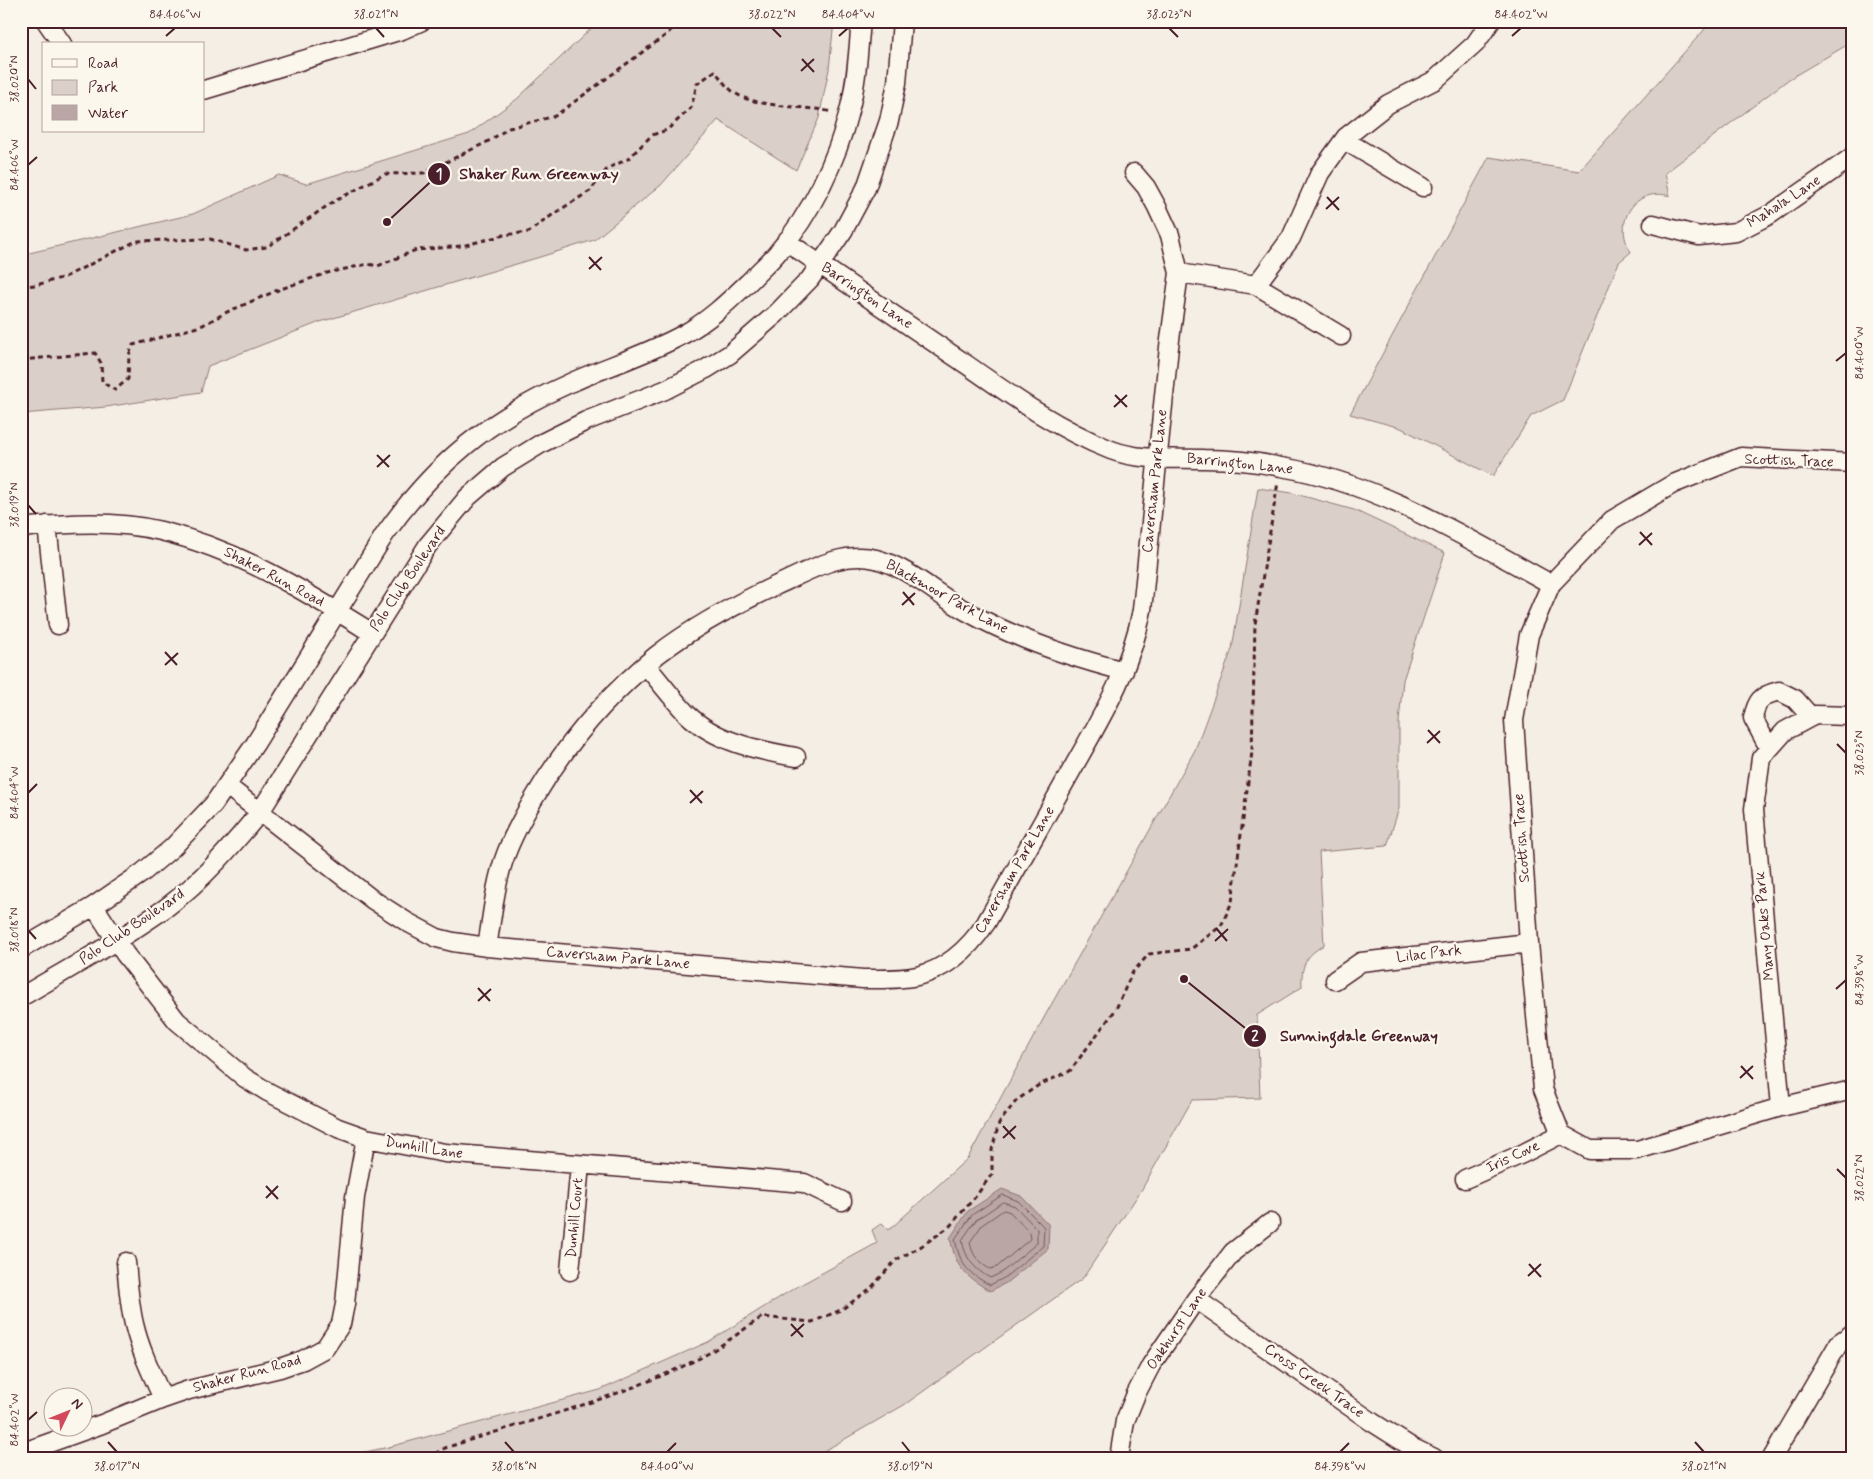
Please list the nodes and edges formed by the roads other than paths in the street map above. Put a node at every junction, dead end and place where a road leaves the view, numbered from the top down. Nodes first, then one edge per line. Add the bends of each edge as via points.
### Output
1 (46, 21) edge
2 (422, 21) edge
3 (861, 21) edge
4 (902, 21) edge
5 (1491, 21) edge
6 (61, 42) edge
7 (205, 90) edge
8 (1344, 140) junction
9 (1852, 157) edge
10 (1134, 173) dead end
11 (1424, 187) dead end
12 (1652, 224) dead end
13 (786, 241) junction
14 (820, 264) junction
15 (1179, 273) junction
16 (1256, 285) junction
17 (1341, 336) dead end
18 (1158, 458) junction
19 (1852, 463) edge
20 (47, 525) junction
21 (21, 528) edge
22 (1551, 584) junction
23 (337, 611) junction
24 (58, 625) dead end
25 (372, 633) junction
26 (646, 665) junction
27 (1124, 672) junction
28 (1852, 716) edge
29 (1811, 717) junction
30 (1770, 748) junction
31 (796, 757) dead end
32 (227, 786) junction
33 (260, 812) junction
34 (94, 906) junction
35 (116, 941) junction
36 (1529, 943) junction
37 (487, 947) junction
38 (21, 949) edge
39 (1335, 980) dead end
40 (21, 996) edge
41 (1852, 1090) edge
42 (1781, 1107) junction
43 (1561, 1134) junction
44 (366, 1138) junction
45 (580, 1165) junction
46 (1466, 1179) dead end
47 (842, 1201) dead end
48 (1270, 1223) dead end
49 (126, 1262) dead end
50 (570, 1271) dead end
51 (1196, 1299) junction
52 (1852, 1334) edge
53 (163, 1399) junction
54 (21, 1453) edge
55 (1119, 1458) edge
56 (1434, 1458) edge
57 (1772, 1458) edge

1 - 6 street
2 - 7 street via 402,30
3 - 13 street via 856,77 848,117 829,170
4 - 14 street, Polo Club Boulevard via 890,121 866,188 843,231
5 - 8 street via 1474,44 1435,80 1388,104
8 - 11 street
8 - 16 street via 1320,174 1291,238
9 - 12 street, Mahala Lane via 1771,214 1736,232 1699,236
10 - 15 street, Caversham Park Lane via 1146,187 1170,235
13 - 14 street, Barrington Lane
13 - 23 street via 732,298 705,321 648,353 570,383 522,407 464,445 404,508
14 - 18 street, Barrington Lane via 1002,389 1083,438 1113,451
14 - 25 street, Polo Club Boulevard via 776,314 730,354 665,390 586,421 503,467 468,497 428,545
15 - 16 street
15 - 18 street, Caversham Park Lane
16 - 17 street
18 - 22 street, Barrington Lane via 1280,466 1327,476 1388,498
18 - 27 street, Caversham Park Lane via 1142,610
19 - 22 street, Scottish Trace via 1741,457 1672,484 1612,520
20 - 21 street, Shaker Run Road
20 - 23 street, Shaker Run Road via 92,523 131,526 214,547 245,560
20 - 24 street
22 - 36 street, Scottish Trace via 1528,635 1514,720
23 - 25 street, Shaker Run Road
23 - 32 street
25 - 33 street, Polo Club Boulevard
26 - 27 street, Blackmoor Park Lane via 704,624 761,593 828,562 858,556 898,568 966,611 1000,628
26 - 31 street via 699,724 719,736 754,749
26 - 37 street, Blackmoor Park Lane via 572,742 516,830 505,855
27 - 37 street, Caversham Park Lane via 986,923 959,955 932,970 897,979 864,978
28 - 29 street, Many Oaks Park
29 - 30 street, Many Oaks Park via 1784,730
29 - 30 street via 1795,699 1779,691 1766,694 1756,703 1752,718
30 - 42 street, Many Oaks Park via 1761,758 1754,809
32 - 33 street, Caversham Park Lane
32 - 34 street via 172,848
33 - 35 street, Polo Club Boulevard via 200,878 168,906
33 - 37 street, Caversham Park Lane via 372,900 407,922 438,938
34 - 35 street, Dunhill Lane
34 - 38 street
35 - 40 street, Polo Club Boulevard
35 - 44 street, Dunhill Lane via 177,1021 245,1078 315,1117
36 - 39 street, Lilac Park via 1361,962
36 - 43 street, Scottish Trace via 1543,1090
41 - 42 street
42 - 43 street via 1637,1150 1590,1150
43 - 46 street, Iris Cove
44 - 45 street, Dunhill Lane via 445,1153
44 - 53 street, Shaker Run Road via 355,1197 345,1304 341,1324 332,1340 325,1348 296,1362
45 - 47 street, Dunhill Lane via 804,1183
45 - 50 street, Dunhill Court
48 - 51 street, Oakhurst Lane via 1233,1252
49 - 53 street via 134,1324
51 - 55 street, Oakhurst Lane via 1151,1365 1136,1394 1125,1421
51 - 56 street, Cross Creek Trace via 1372,1422
52 - 57 street via 1839,1343
53 - 54 street, Shaker Run Road

